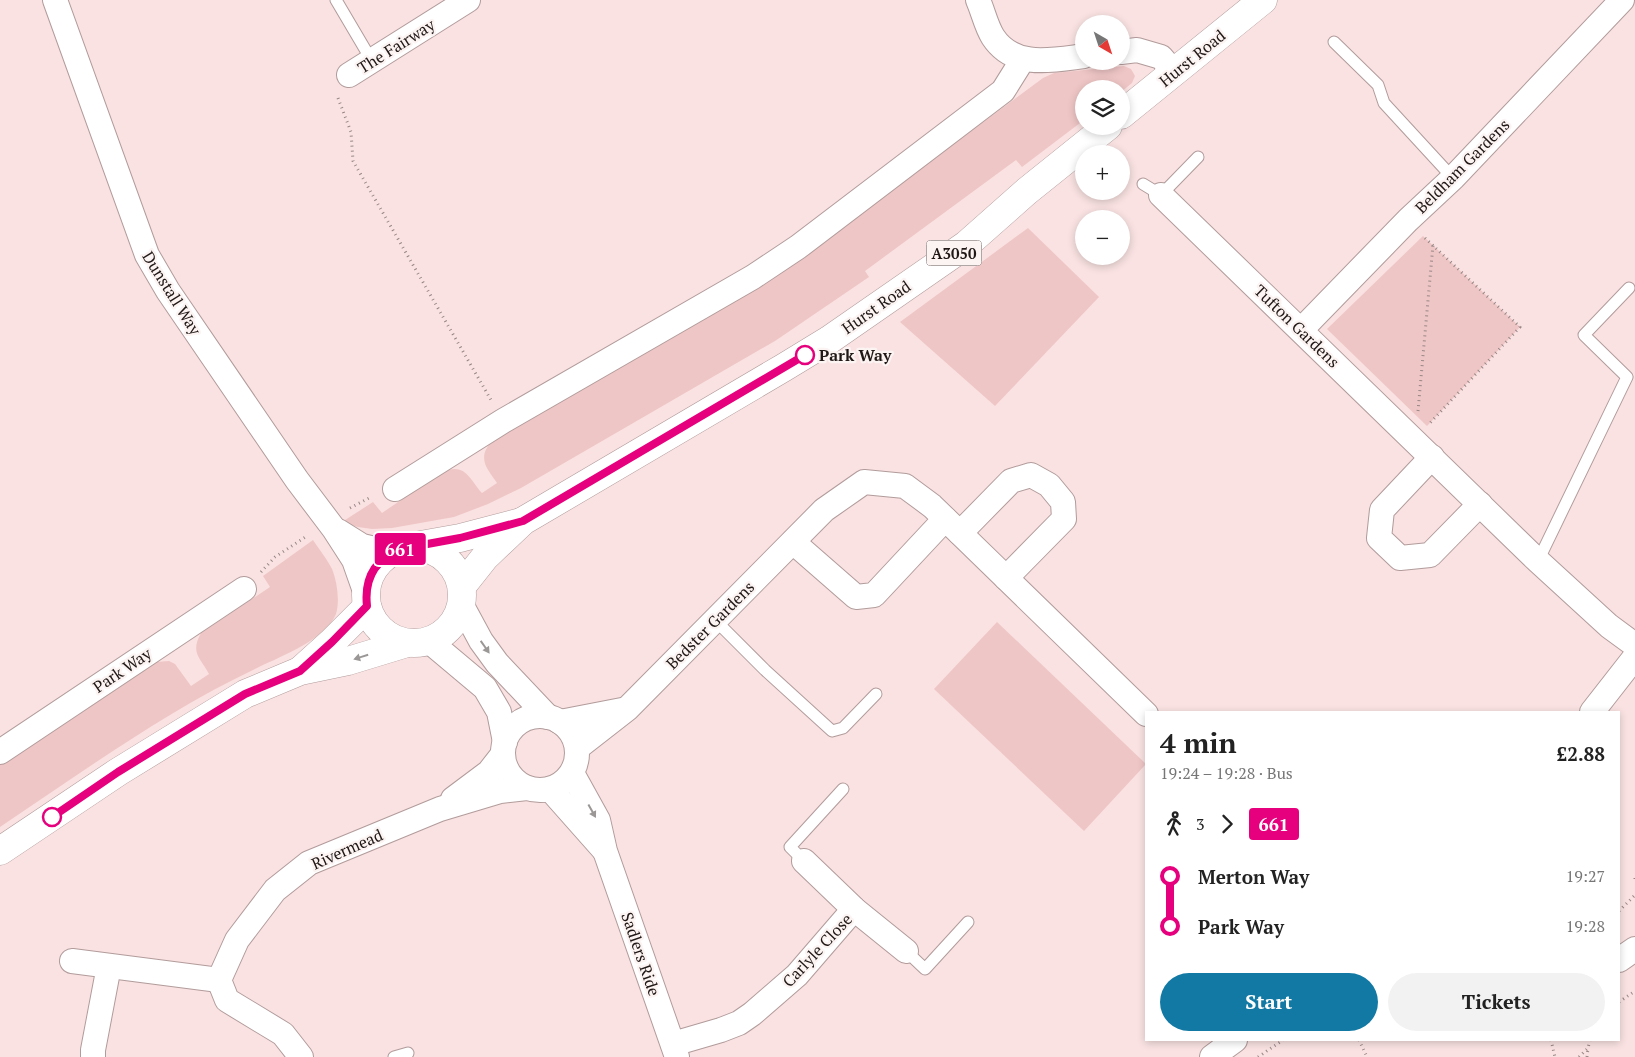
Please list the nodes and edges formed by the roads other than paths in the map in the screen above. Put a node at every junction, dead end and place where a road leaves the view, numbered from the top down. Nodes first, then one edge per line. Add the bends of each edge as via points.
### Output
1 (55, 0) edge
2 (336, 0) edge
3 (468, 0) edge
4 (978, 0) edge
5 (1263, 0) edge
6 (1622, 0) edge
7 (1334, 42) dead end
8 (1130, 51) edge
9 (1075, 57) edge
10 (1023, 59) junction
11 (372, 61) junction
12 (1174, 72) junction
13 (348, 75) road end
14 (1130, 108) edge
15 (1097, 135) edge
16 (1198, 157) dead end
17 (1452, 178) junction
18 (1152, 189) joint
19 (1629, 288) dead end
20 (1301, 330) junction
21 (1424, 449) junction
22 (395, 489) dead end
23 (1480, 504) junction
24 (523, 521) junction
25 (952, 526) junction
26 (334, 529) junction
27 (793, 542) junction
28 (401, 550) junction
29 (1538, 560) junction
30 (1006, 578) junction
31 (244, 589) dead end
32 (462, 595) junction
33 (367, 600) junction
34 (715, 620) junction
35 (418, 642) junction
36 (1635, 645) edge
37 (1635, 658) edge
38 (300, 671) junction
39 (876, 694) dead end
40 (628, 709) junction
41 (1593, 711) edge
42 (1145, 713) edge
43 (554, 719) junction
44 (504, 748) junction
45 (577, 748) junction
46 (0, 752) edge
47 (572, 773) junction
48 (539, 789) junction
49 (843, 789) dead end
50 (440, 809) junction
51 (0, 851) edge
52 (605, 851) junction
53 (804, 861) joint
54 (854, 909) junction
55 (968, 922) dead end
56 (1635, 949) edge
57 (906, 951) joint
58 (1620, 959) edge
59 (72, 961) dead end
60 (109, 966) junction
61 (219, 980) junction
62 (1235, 1041) edge
63 (675, 1050) edge
64 (408, 1053) dead end
65 (93, 1057) edge
66 (301, 1057) edge
67 (394, 1057) edge
68 (1212, 1057) edge

1 - 26 street, Dunstall Way via 147,255 296,480
2 - 11 lane
3 - 11 street, The Fairway
4 - 10 street via 993,36 1008,52
5 - 12 main road, Hurst Road
6 - 17 street, Beldham Gardens
7 - 17 lane via 1378,85 1384,103
8 - 12 street via 1161,57
9 - 10 street
10 - 22 street via 1003,90 798,247 753,277 503,421
11 - 13 street, The Fairway
12 - 14 main road, Hurst Road
15 - 24 main road, Hurst Road / A3050 via 966,244 829,340
16 - 18 lane
17 - 20 street, Beldham Gardens
18 - 20 street, Tufton Gardens
19 - 29 lane via 1584,335 1627,377
20 - 21 street, Tufton Gardens
21 - 23 street, Tufton Gardens
21 - 23 street via 1382,510 1378,538 1400,558 1430,555
23 - 29 street, Tufton Gardens
24 - 28 main road, Hurst Road / A3050
24 - 32 main road, Hurst Road / A3050 via 485,558
25 - 27 street, Bedster Gardens via 905,486 864,482 824,510
25 - 27 street via 874,594 856,597
25 - 30 street, Bedster Gardens
25 - 30 street via 1011,481 1031,475 1049,485 1063,502 1064,519
26 - 28 street, Dunstall Way via 362,546
26 - 33 street, Dunstall Way via 354,560
27 - 34 street, Bedster Gardens
28 - 32 main road via 427,549 442,556 453,567
28 - 33 main road via 381,561 373,571 368,582
29 - 36 street, Tufton Gardens via 1609,626
30 - 42 street, Bedster Gardens
31 - 46 street, Park Way
32 - 35 main road via 458,616 451,627 441,636
32 -> 43 street via 481,641 497,663
33 - 35 main road via 372,620 380,630 392,638
33 - 38 main road via 332,642
34 - 39 lane via 832,730 843,728
34 - 40 street, Bedster Gardens
35 -> 38 main road
35 - 44 street via 484,688 499,712
37 - 41 street
38 - 51 main road via 245,694 118,772
40 - 43 street
40 - 45 street, Bedster Gardens
43 - 44 street via 537,716 518,724 510,732
43 - 45 street via 568,729
44 - 48 street via 505,765 510,775 518,783
44 - 50 street, Rivermead via 489,772
45 - 47 street via 578,757
47 - 48 street via 558,786
47 -> 52 street, Sadlers Ride via 598,820
48 - 50 street, Rivermead via 500,791
48 - 52 street, Sadlers Ride
49 - 53 lane via 790,847
50 - 61 street, Rivermead via 309,863 275,890 237,940
52 - 63 street, Sadlers Ride
53 - 54 street, Carlyle Close
54 - 57 street, Carlyle Close
54 - 63 street, Carlyle Close via 797,975 752,1014
55 - 57 lane via 925,969
56 - 58 street
59 - 60 street
60 - 61 street
60 - 65 street
61 - 66 street via 227,1000 283,1034
62 - 68 street
64 - 67 lane

